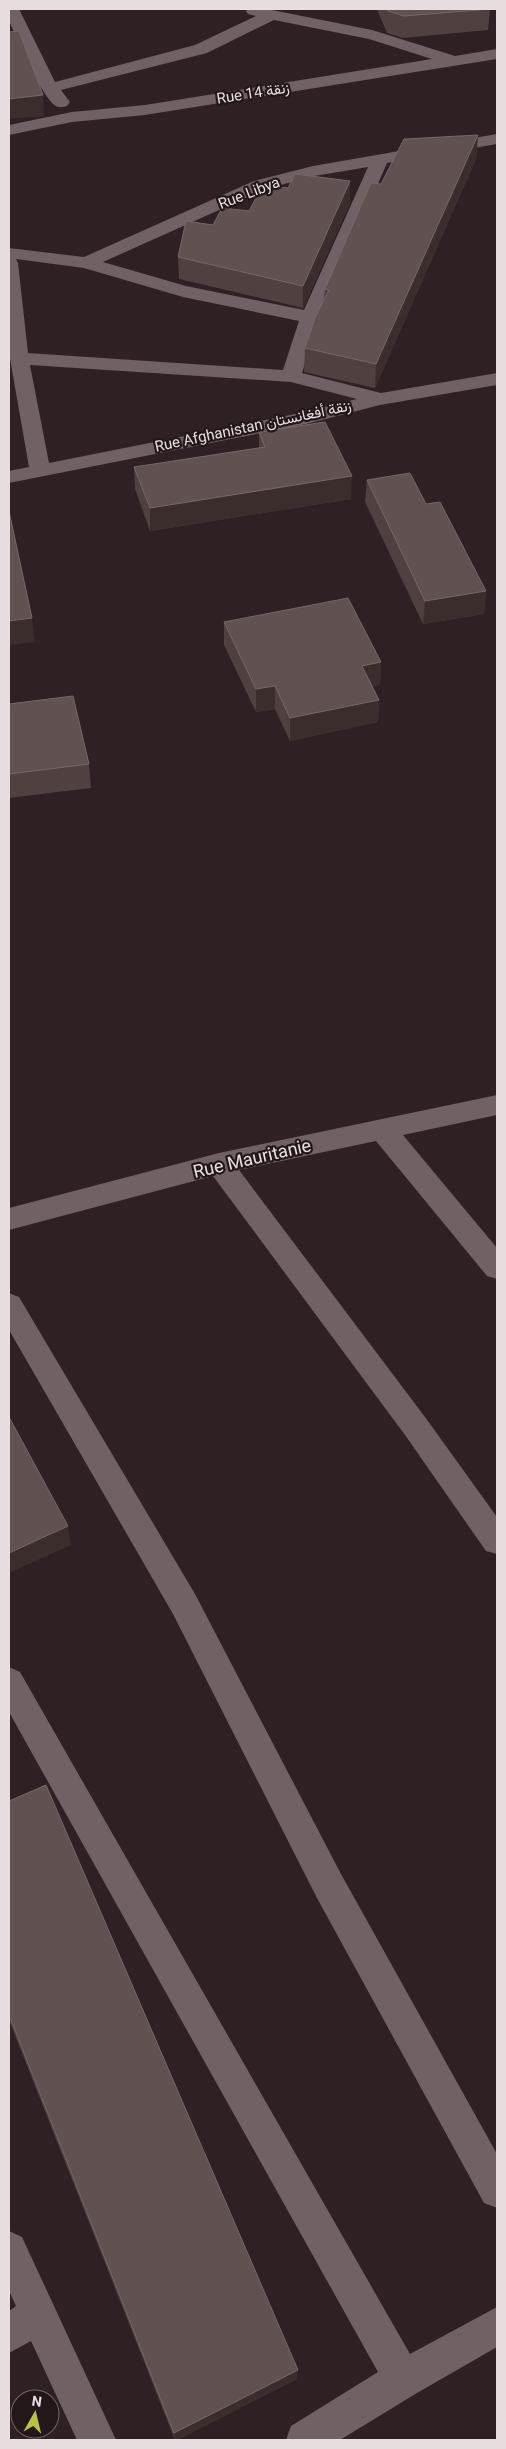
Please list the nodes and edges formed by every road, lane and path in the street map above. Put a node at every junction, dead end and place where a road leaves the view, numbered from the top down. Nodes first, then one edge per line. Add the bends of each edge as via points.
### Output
1 (11, 9) edge
2 (246, 9) edge
3 (272, 15) junction
4 (497, 54) edge
5 (456, 61) junction
6 (50, 88) junction
7 (72, 117) junction
8 (9, 130) edge
9 (497, 139) edge
10 (381, 158) junction
11 (9, 253) edge
12 (9, 263) edge
13 (86, 263) junction
14 (310, 317) junction
15 (19, 358) junction
16 (291, 376) junction
17 (497, 379) edge
18 (379, 398) junction
19 (40, 471) junction
20 (9, 477) edge
21 (497, 1105) edge
22 (382, 1129) junction
23 (219, 1164) junction
24 (9, 1220) edge
25 (497, 1268) edge
26 (9, 1305) edge
27 (497, 1541) edge
28 (9, 1682) edge
29 (497, 2190) edge
30 (9, 2250) edge
31 (23, 2323) edge
32 (497, 2326) edge
33 (403, 2379) junction
34 (97, 2440) edge
35 (305, 2440) edge

1 - 6 street
2 - 3 street
3 - 5 street via 372,35
3 - 6 street via 201,49
4 - 5 street, Rue 14 زنقة
5 - 7 street, Rue 14 زنقة via 145,110
6 - 7 street
7 - 8 street, Rue 14 زنقة
9 - 10 street, Rue Libya
10 - 13 street, Rue Libya via 260,185
10 - 14 street
11 - 13 street
12 - 15 street
13 - 14 street via 183,292
14 - 16 street
15 - 16 street
15 - 19 street
16 - 18 street
17 - 18 street, Rue Afghanistan زنقة أفغانستان
18 - 19 street, Rue Afghanistan زنقة أفغانستان via 306,418
19 - 20 street, Rue Afghanistan زنقة أفغانستان
21 - 22 street, Rue Mauritanie
22 - 23 street, Rue Mauritanie
22 - 25 street
23 - 24 street, Rue Mauritanie
23 - 27 street
26 - 29 street via 184,1604 329,1886
28 - 33 street
30 - 31 street
31 - 34 street
32 - 33 street
33 - 35 street

